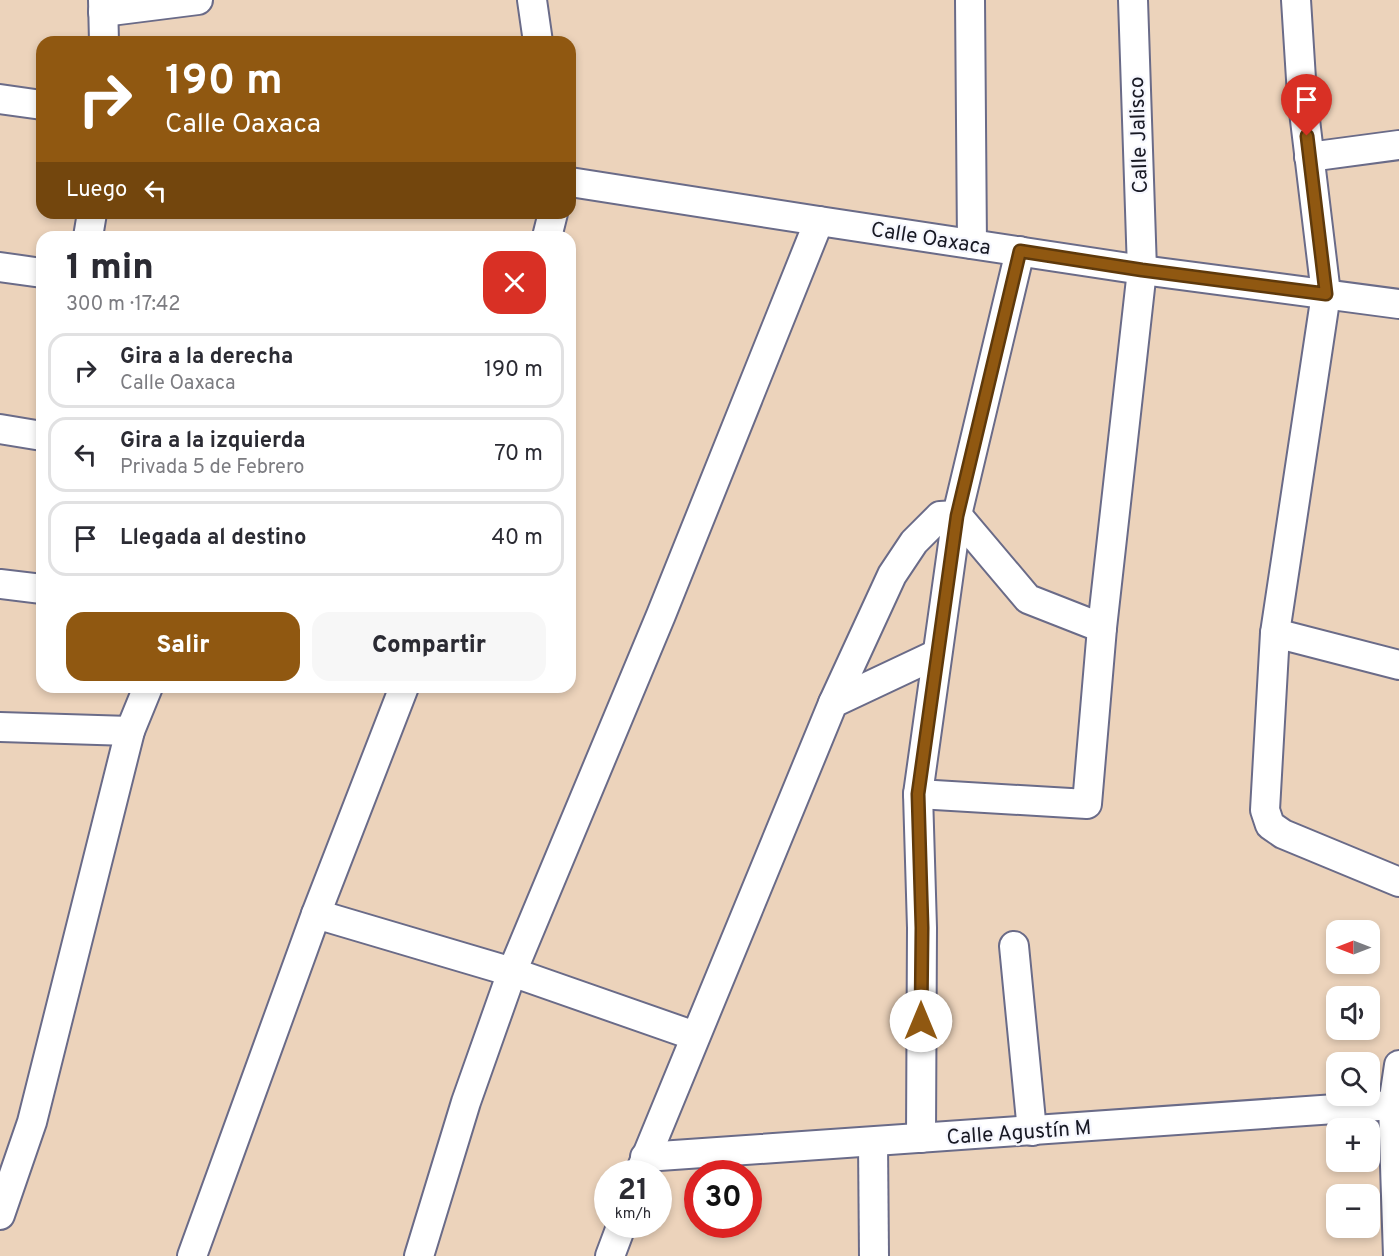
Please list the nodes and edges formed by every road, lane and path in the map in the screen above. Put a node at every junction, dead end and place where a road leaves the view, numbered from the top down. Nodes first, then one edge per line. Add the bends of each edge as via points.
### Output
1 (198, 0) edge
2 (532, 0) edge
3 (970, 0) edge
4 (1133, 0) edge
5 (1296, 0) edge
6 (103, 6) edge
7 (104, 36) edge
8 (537, 36) edge
9 (0, 99) edge
10 (36, 104) edge
11 (1399, 145) edge
12 (1309, 157) junction
13 (576, 183) edge
14 (819, 221) junction
15 (972, 244) junction
16 (1020, 251) junction
17 (0, 267) edge
18 (1142, 270) junction
19 (36, 272) edge
20 (1326, 294) junction
21 (1399, 304) edge
22 (0, 429) edge
23 (36, 435) edge
24 (957, 516) junction
25 (0, 584) edge
26 (36, 588) edge
27 (1102, 628) junction
28 (1275, 633) junction
29 (937, 654) junction
30 (1399, 665) edge
31 (146, 693) edge
32 (402, 693) edge
33 (833, 703) junction
34 (0, 727) edge
35 (130, 731) junction
36 (918, 794) junction
37 (1399, 882) edge
38 (316, 914) junction
39 (1014, 946) dead end
40 (512, 972) junction
41 (695, 1036) junction
42 (1399, 1065) edge
43 (1393, 1105) junction
44 (1032, 1131) junction
45 (921, 1138) junction
46 (873, 1142) junction
47 (644, 1160) edge
48 (672, 1162) edge
49 (0, 1215) edge
50 (617, 1238) edge
51 (192, 1256) edge
52 (419, 1256) edge
53 (610, 1256) edge
54 (874, 1256) edge
55 (1398, 1256) edge

1 - 6 street
2 - 8 street
3 - 15 street
4 - 18 street, Calle Jalisco
5 - 12 street
6 - 7 street
9 - 10 street
11 - 12 street
12 - 20 street
13 - 14 street, Calle Oaxaca
14 - 15 street, Calle Oaxaca
14 - 40 street via 666,604
15 - 16 street, Calle Oaxaca
16 - 18 street, Calle Oaxaca
16 - 24 street
17 - 19 street
18 - 20 street, Calle Oaxaca
18 - 27 street, Calle Jalisco
20 - 21 street, Calle Oaxaca
20 - 28 street
22 - 23 street
24 - 27 street via 1028,599
24 - 29 street
24 - 33 street via 940,516 914,542 892,575
25 - 26 street
27 - 36 street, Calle Jalisco via 1087,804
28 - 30 street
28 - 37 street via 1265,798 1270,825
29 - 33 street
29 - 36 street
31 - 35 street
32 - 38 street
33 - 41 street
34 - 35 street
35 - 49 street via 32,1122
36 - 45 street
38 - 40 street
38 - 51 street
39 - 44 street
40 - 41 street
40 - 52 street via 466,1102
41 - 47 street
42 - 43 street
43 - 44 street, Calle Agustín M
43 - 55 street
44 - 45 street, Calle Agustín M
45 - 46 street, Calle Agustín M
46 - 48 street, Calle Agustín M
46 - 54 street
50 - 53 street

